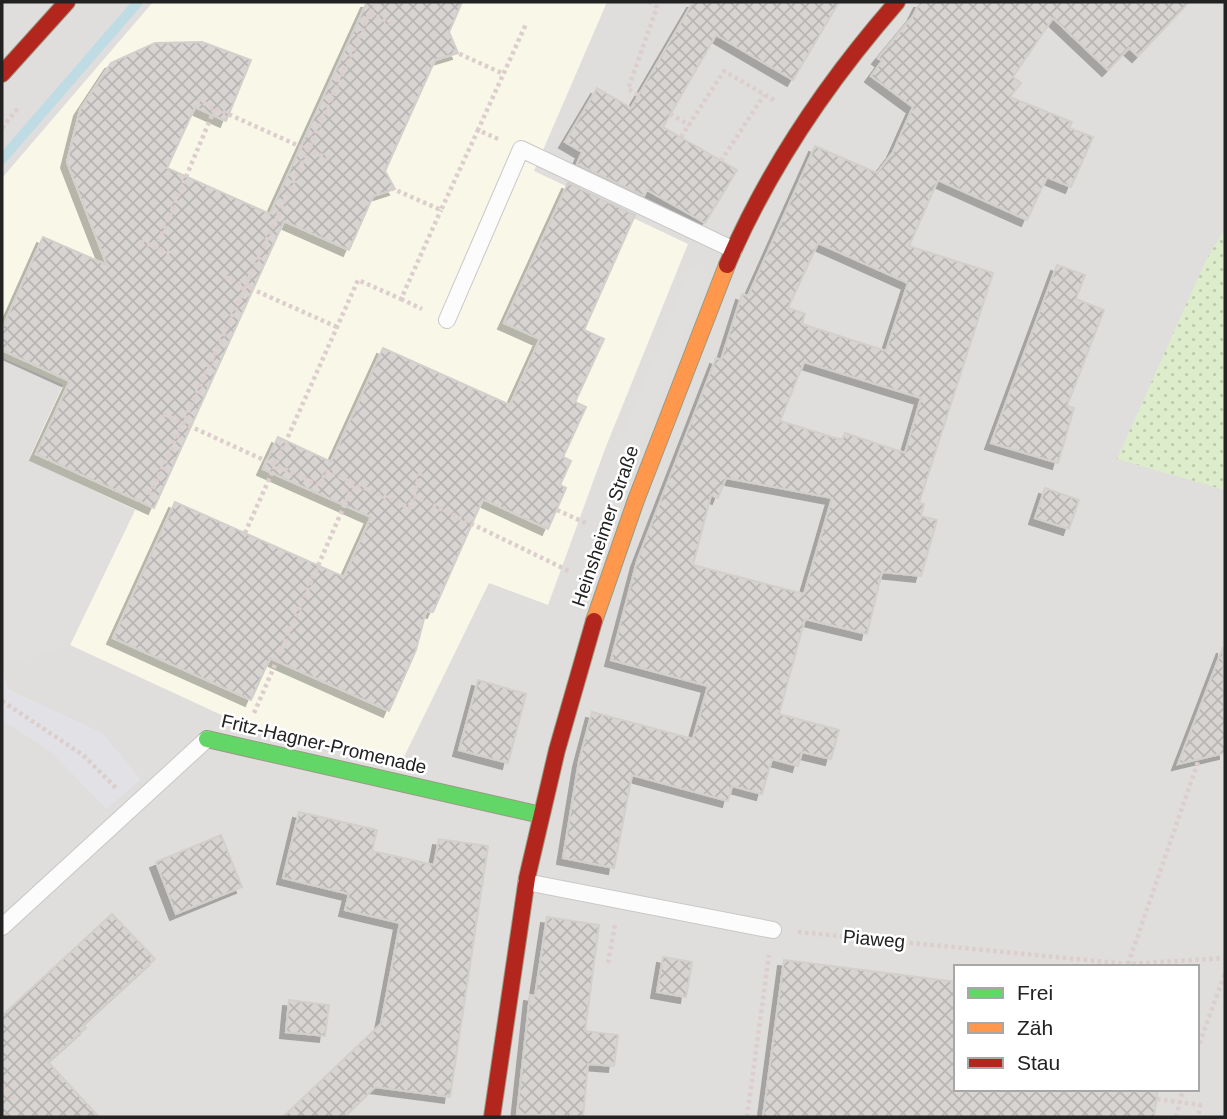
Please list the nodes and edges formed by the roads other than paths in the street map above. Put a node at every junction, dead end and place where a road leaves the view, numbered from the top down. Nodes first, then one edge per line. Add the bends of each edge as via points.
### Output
1 (67, 2) edge
2 (897, 2) edge
3 (2, 74) edge
4 (734, 250) junction
5 (447, 320) dead end
6 (207, 739) joint
7 (541, 815) junction
8 (526, 882) junction
9 (2, 927) edge
10 (773, 930) road end
11 (492, 1117) edge

1 - 3 street
2 - 4 street, Heinsheimer Straße via 863,39 775,167
4 - 5 lane via 521,149
4 - 7 street, Heinsheimer Straße via 611,566
6 - 7 street, Fritz-Hagner-Promenade
6 - 9 lane, Fritz-Hagner-Promenade
7 - 8 street, Heinsheimer Straße
8 - 10 lane
8 - 11 street, Heinsheimer Straße

